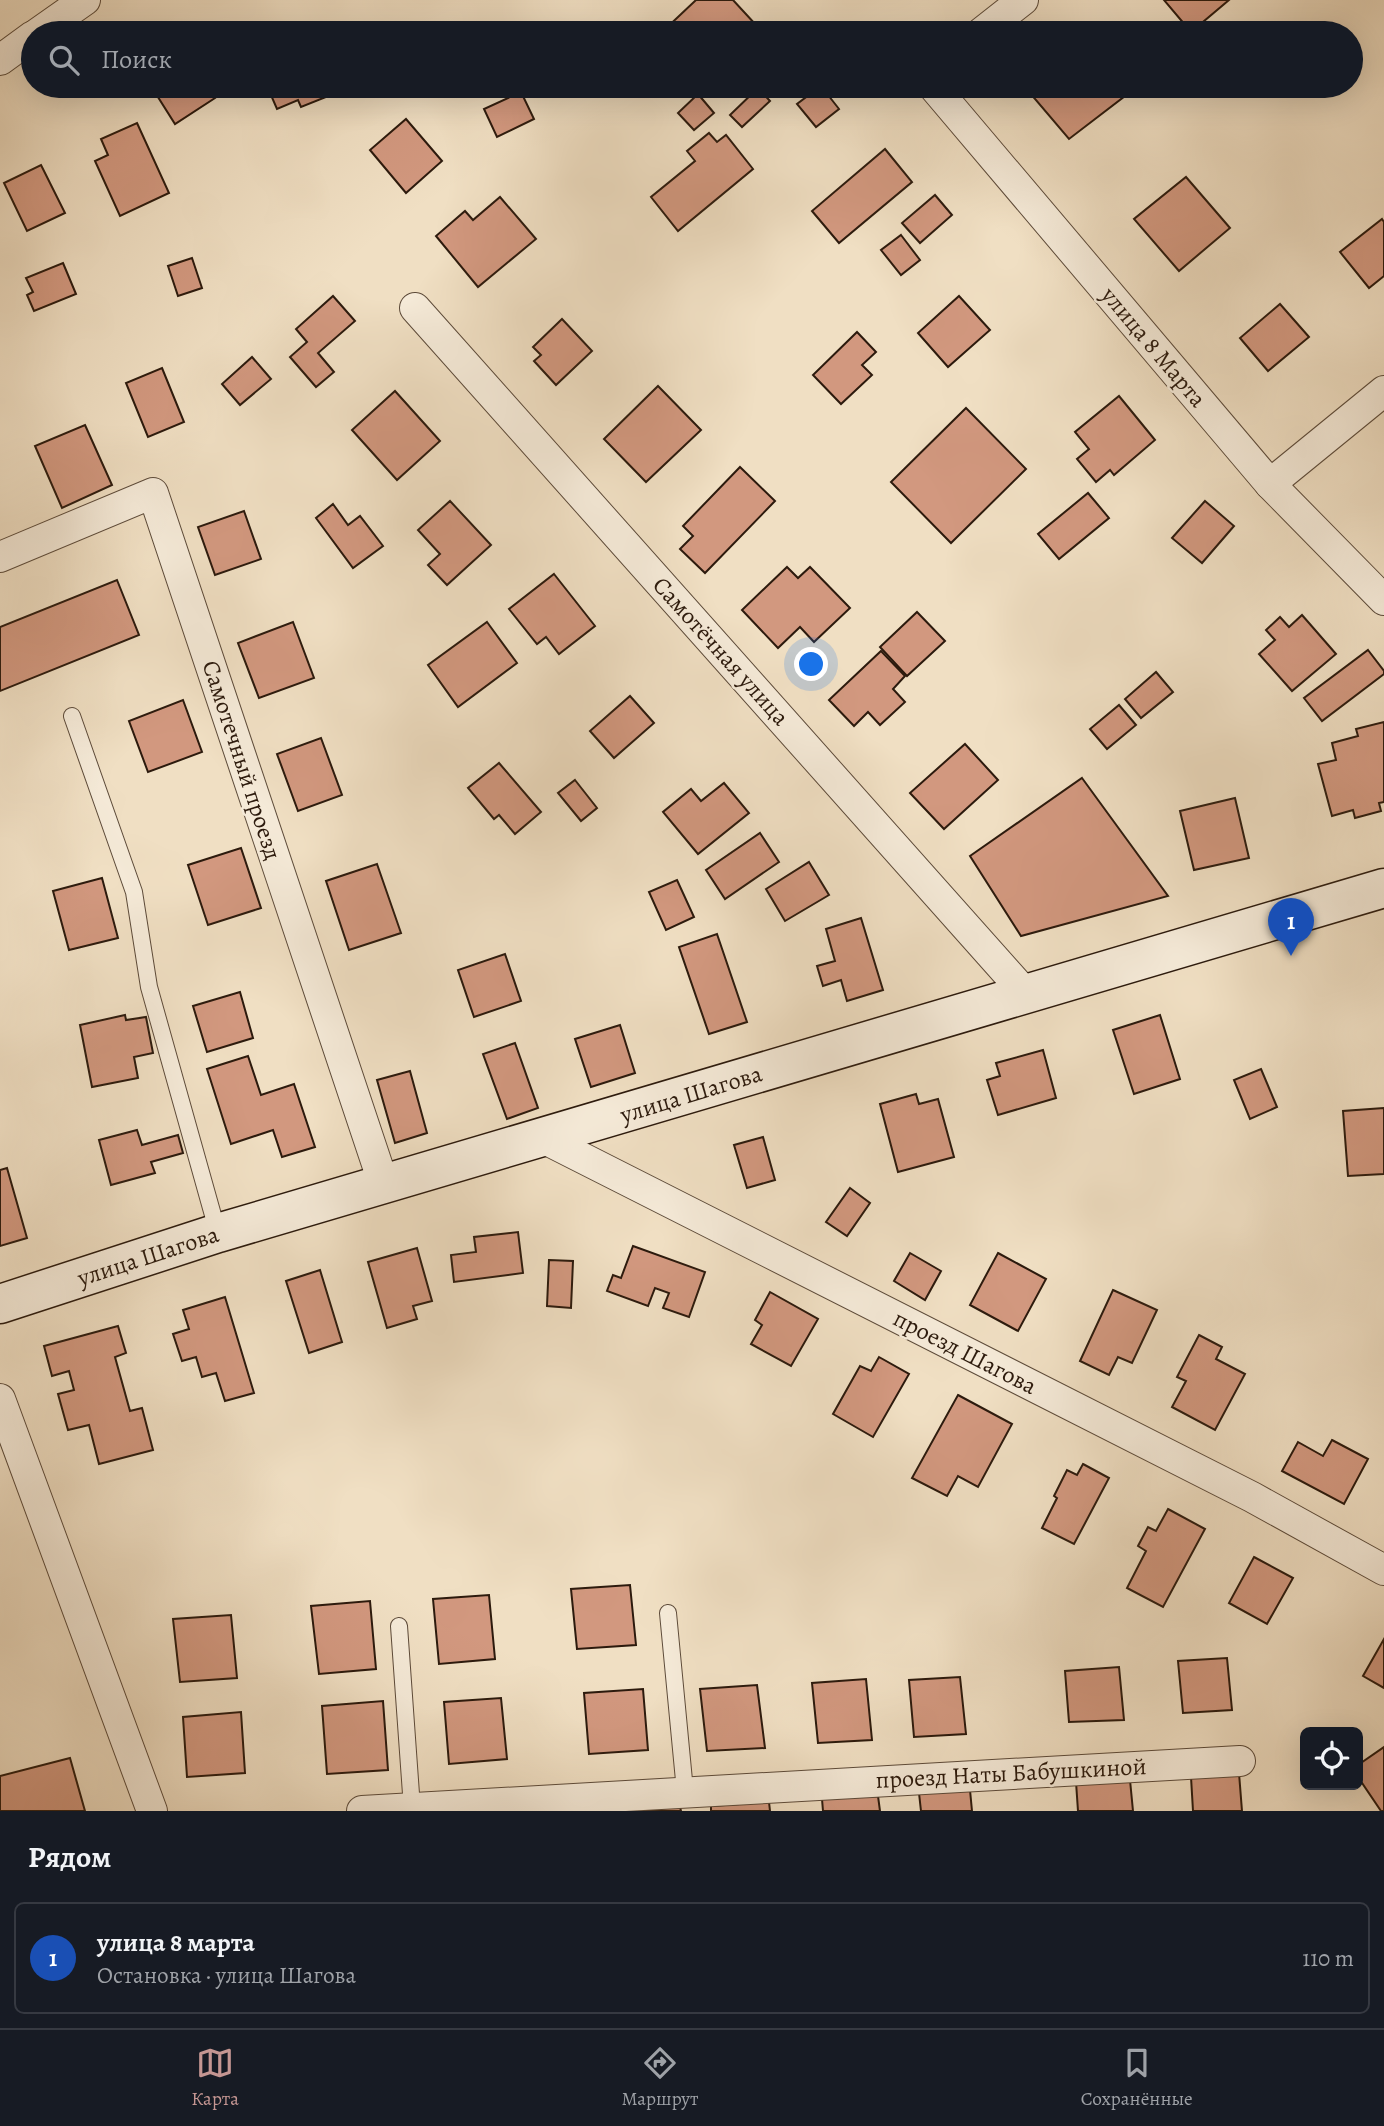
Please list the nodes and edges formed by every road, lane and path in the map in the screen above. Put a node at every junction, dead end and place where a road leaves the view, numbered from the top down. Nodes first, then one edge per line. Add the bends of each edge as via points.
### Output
1 (85, 0) edge
2 (1023, 0) edge
3 (55, 21) edge
4 (996, 21) edge
5 (21, 45) edge
6 (0, 60) edge
7 (943, 98) edge
8 (415, 308) dead end
9 (1384, 391) edge
10 (1270, 484) junction
11 (0, 558) edge
12 (1384, 600) edge
13 (72, 716) dead end
14 (1384, 888) edge
15 (1027, 994) junction
16 (543, 1138) junction
17 (384, 1185) junction
18 (218, 1233) junction
19 (0, 1304) edge
20 (0, 1399) edge
21 (1384, 1570) edge
22 (668, 1613) dead end
23 (399, 1626) dead end
24 (1240, 1761) dead end
25 (685, 1791) junction
26 (412, 1808) junction
27 (152, 1811) edge
28 (362, 1811) edge

1 - 3 street
2 - 4 street
5 - 6 street
7 - 10 street, улица 8 Марта
8 - 15 street, Самотёчная улица
9 - 10 street
10 - 12 street, улица 8 Марта
11 - 17 street, Самотечный проезд via 153,493
13 - 18 lane via 134,892 149,987
14 - 15 main road, улица Шагова
15 - 16 main road, улица Шагова
16 - 17 main road, улица Шагова
16 - 21 street, проезд Шагова via 1252,1497
17 - 18 main road, улица Шагова
18 - 19 main road, улица Шагова
20 - 27 street
22 - 25 lane
23 - 26 lane
24 - 25 street, проезд Наты Бабушкиной
25 - 26 street, проезд Наты Бабушкиной
26 - 28 street, проезд Наты Бабушкиной

